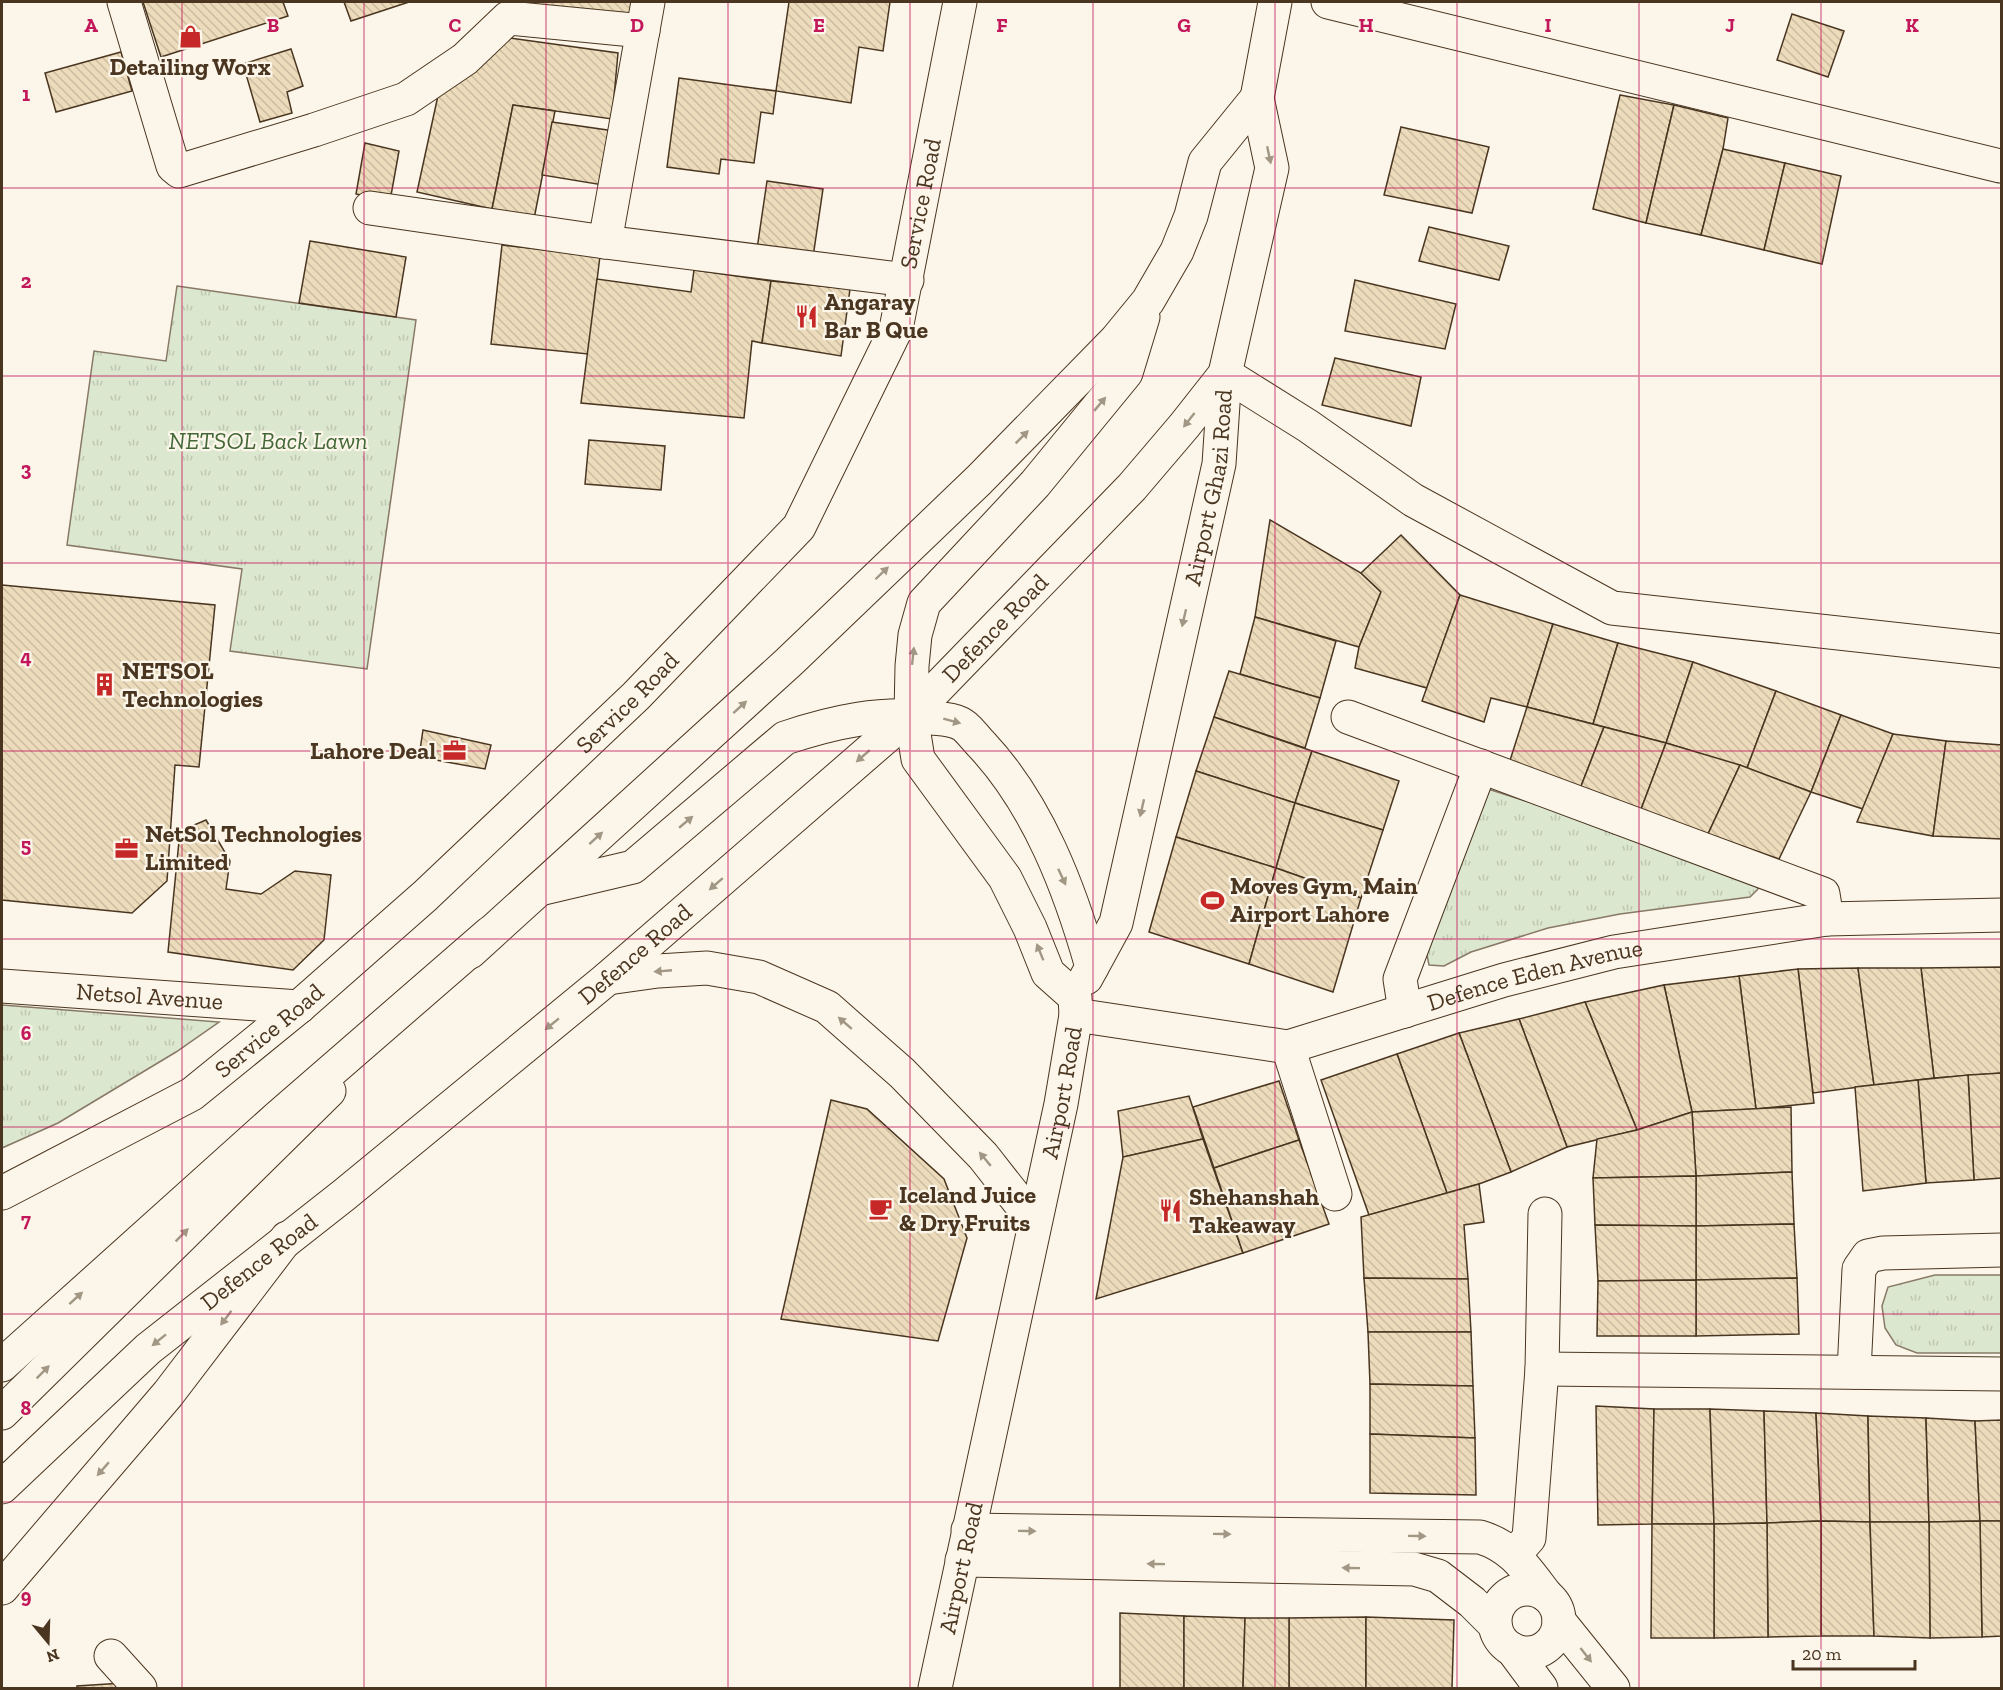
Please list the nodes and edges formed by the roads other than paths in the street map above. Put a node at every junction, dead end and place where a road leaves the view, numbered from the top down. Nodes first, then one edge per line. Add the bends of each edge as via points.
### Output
1 (124, 2) edge
2 (960, 2) edge
3 (1275, 2) edge
4 (1328, 2) edge
5 (645, 16) edge
6 (1257, 98) junction
7 (2000, 166) edge
8 (370, 208) dead end
9 (604, 242) junction
10 (907, 280) junction
11 (1148, 301) junction
12 (1225, 374) junction
13 (2001, 651) edge
14 (911, 715) junction
15 (1348, 717) dead end
16 (1481, 765) junction
17 (542, 888) junction
18 (2001, 915) edge
19 (1827, 919) junction
20 (490, 933) junction
21 (1092, 967) junction
22 (608, 978) junction
23 (2, 986) edge
24 (1076, 1006) junction
25 (299, 1007) junction
26 (1405, 1011) junction
27 (1288, 1047) junction
28 (2, 1193) edge
29 (1335, 1194) dead end
30 (1545, 1214) dead end
31 (1034, 1221) junction
32 (287, 1238) junction
33 (2001, 1250) edge
34 (2, 1365) edge
35 (1542, 1369) junction
36 (1854, 1372) junction
37 (2001, 1374) edge
38 (2, 1413) edge
39 (2, 1487) edge
40 (965, 1545) junction
41 (1514, 1555) junction
42 (2, 1588) edge
43 (1552, 1608) junction
44 (1504, 1637) junction
45 (111, 1656) dead end
46 (140, 1689) edge
47 (935, 1689) edge
48 (1541, 1689) edge
49 (1613, 1689) edge

1 - 5 main road via 173,166 180,171 406,99 465,59 508,18
2 - 10 main road, Service Road
3 - 6 main road, Airport Ghazi Road
4 - 7 main road
5 - 9 main road
6 - 11 main road via 1205,162 1177,251
6 -> 12 main road, Airport Ghazi Road via 1272,168
8 - 9 main road
9 - 10 main road
10 - 25 main road, Service Road via 897,329 799,527 636,696 425,896
14 -> 11 main road, Airport Road via 915,635 924,603 1035,484 1126,373
17 -> 11 main road via 789,662 979,480 1116,340
12 - 13 main road via 1308,426 1413,500 1612,608
12 -> 14 main road, Defence Road via 1132,487
12 -> 21 main road, Airport Ghazi Road via 1218,464 1116,923
17 -> 14 main road via 633,867 785,738 842,722 881,715
14 -> 21 main road via 961,723 998,762 1036,822 1066,884
14 -> 22 main road, Defence Road
24 -> 14 main road, Airport Road via 1048,973 1005,878 918,759
15 - 16 main road
16 - 19 main road via 1823,894
16 - 26 main road via 1400,980
17 - 20 main road
18 - 19 main road, Defence Eden Avenue
19 - 26 main road, Defence Eden Avenue via 1614,952
34 -> 20 main road
38 -> 20 main road
21 - 24 main road, Airport Ghazi Road
31 -> 22 main road via 975,1148 902,1073 827,1007 759,977 707,968
22 -> 32 main road, Defence Road
23 - 25 main road, Netsol Avenue
24 - 27 main road, Defence Eden Avenue
24 - 31 main road, Airport Road via 1061,1104
25 - 28 main road, Service Road via 192,1094
26 - 27 main road, Defence Eden Avenue
27 - 29 main road
30 - 35 main road
31 - 40 main road, Airport Road
32 -> 39 main road, Defence Road via 148,1349
32 -> 42 main road via 168,1394
33 - 36 main road via 1868,1256 1859,1269
35 - 36 main road
35 - 41 main road via 1528,1538
36 - 37 main road
40 -> 41 main road via 1480,1537 1497,1542
44 -> 40 main road via 1472,1602 1445,1581 1414,1569
40 - 47 main road, Airport Road
41 - 43 main road
43 - 44 main road via 1557,1632 1544,1648 1522,1652
43 - 44 main road via 1528,1589 1511,1593 1498,1607
43 -> 49 main road
44 - 48 main road
45 - 46 main road

